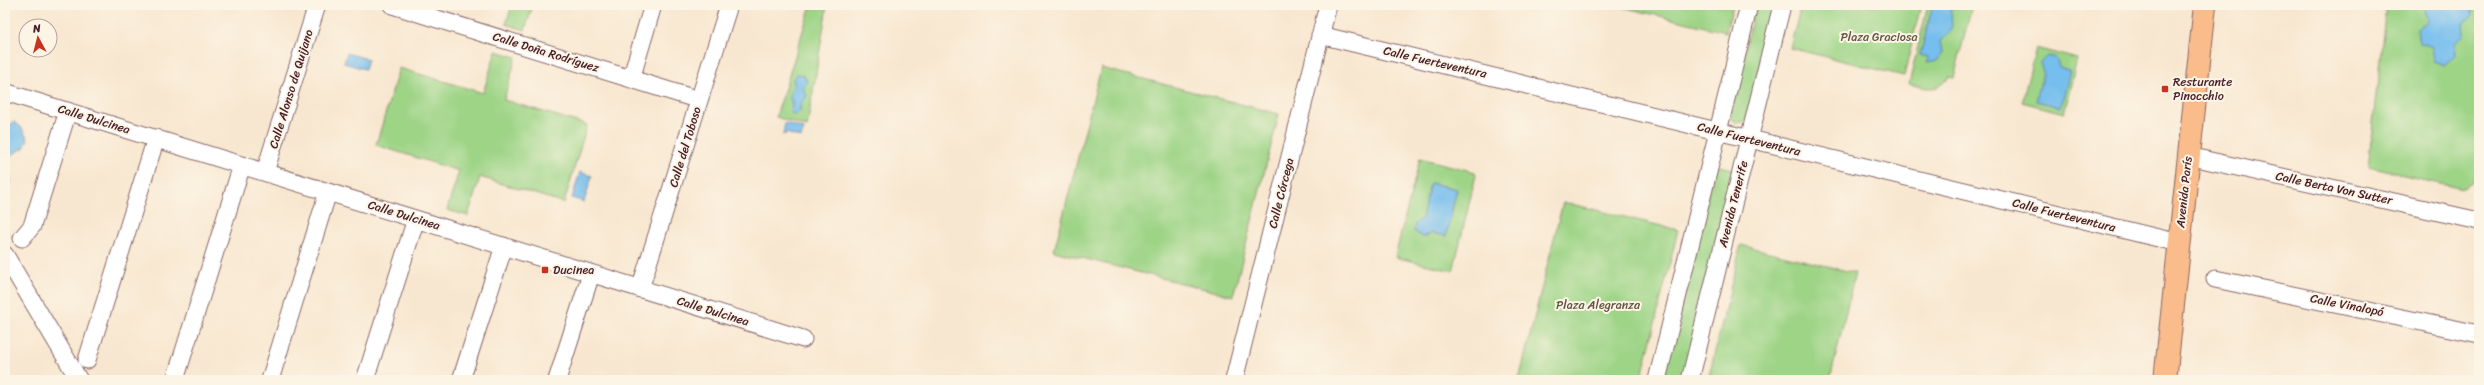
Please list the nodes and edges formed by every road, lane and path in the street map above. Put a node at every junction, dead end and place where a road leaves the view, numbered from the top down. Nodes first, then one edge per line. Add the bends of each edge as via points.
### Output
1 (317, 5) edge
2 (392, 5) edge
3 (653, 5) edge
4 (729, 5) edge
5 (1328, 5) edge
6 (1749, 5) edge
7 (1782, 5) edge
8 (2205, 5) edge
9 (1320, 35) junction
10 (631, 79) junction
11 (5, 92) edge
12 (700, 100) junction
13 (68, 111) junction
14 (1718, 131) junction
15 (156, 138) junction
16 (1749, 139) junction
17 (2188, 156) junction
18 (242, 165) junction
19 (265, 172) junction
20 (328, 192) junction
21 (416, 219) junction
22 (2479, 220) edge
23 (22, 238) dead end
24 (2178, 243) junction
25 (504, 246) junction
26 (5, 255) edge
27 (591, 274) junction
28 (2215, 279) dead end
29 (640, 289) junction
30 (2479, 334) edge
31 (803, 339) dead end
32 (87, 360) dead end
33 (78, 380) edge
34 (175, 380) edge
35 (270, 380) edge
36 (365, 380) edge
37 (461, 380) edge
38 (557, 380) edge
39 (1234, 380) edge
40 (1657, 380) edge
41 (1690, 380) edge
42 (2165, 380) edge

1 - 19 street, Calle Alonso de Quijano
2 - 10 street, Calle Doña Rodríguez
3 - 10 street
4 - 12 street, Calle del Toboso
5 - 9 street, Calle Córcega
6 - 14 street
7 - 16 street, Avenida Tenerife
8 - 17 main road, Avenida París
9 - 14 street, Calle Fuerteventura
9 - 39 street, Calle Córcega
10 - 12 street, Calle Doña Rodríguez
11 - 13 street, Calle Dulcinea
12 - 29 street, Calle del Toboso
13 - 15 street, Calle Dulcinea
13 - 23 street via 32,226
14 - 16 street, Calle Fuerteventura
14 - 40 street
15 - 18 street, Calle Dulcinea
15 - 32 street
16 - 24 street, Calle Fuerteventura
16 - 41 street, Avenida Tenerife
17 - 22 street, Calle Berta Von Sutter
17 - 24 main road, Avenida París
18 - 19 street, Calle Dulcinea
18 - 34 street
19 - 20 street, Calle Dulcinea
20 - 21 street, Calle Dulcinea
20 - 35 street
21 - 25 street, Calle Dulcinea
21 - 36 street
24 - 42 main road, Avenida París
25 - 27 street, Calle Dulcinea
25 - 37 street
26 - 33 street
27 - 29 street, Calle Dulcinea
27 - 38 street
28 - 30 street, Calle Vinalopó
29 - 31 street, Calle Dulcinea

